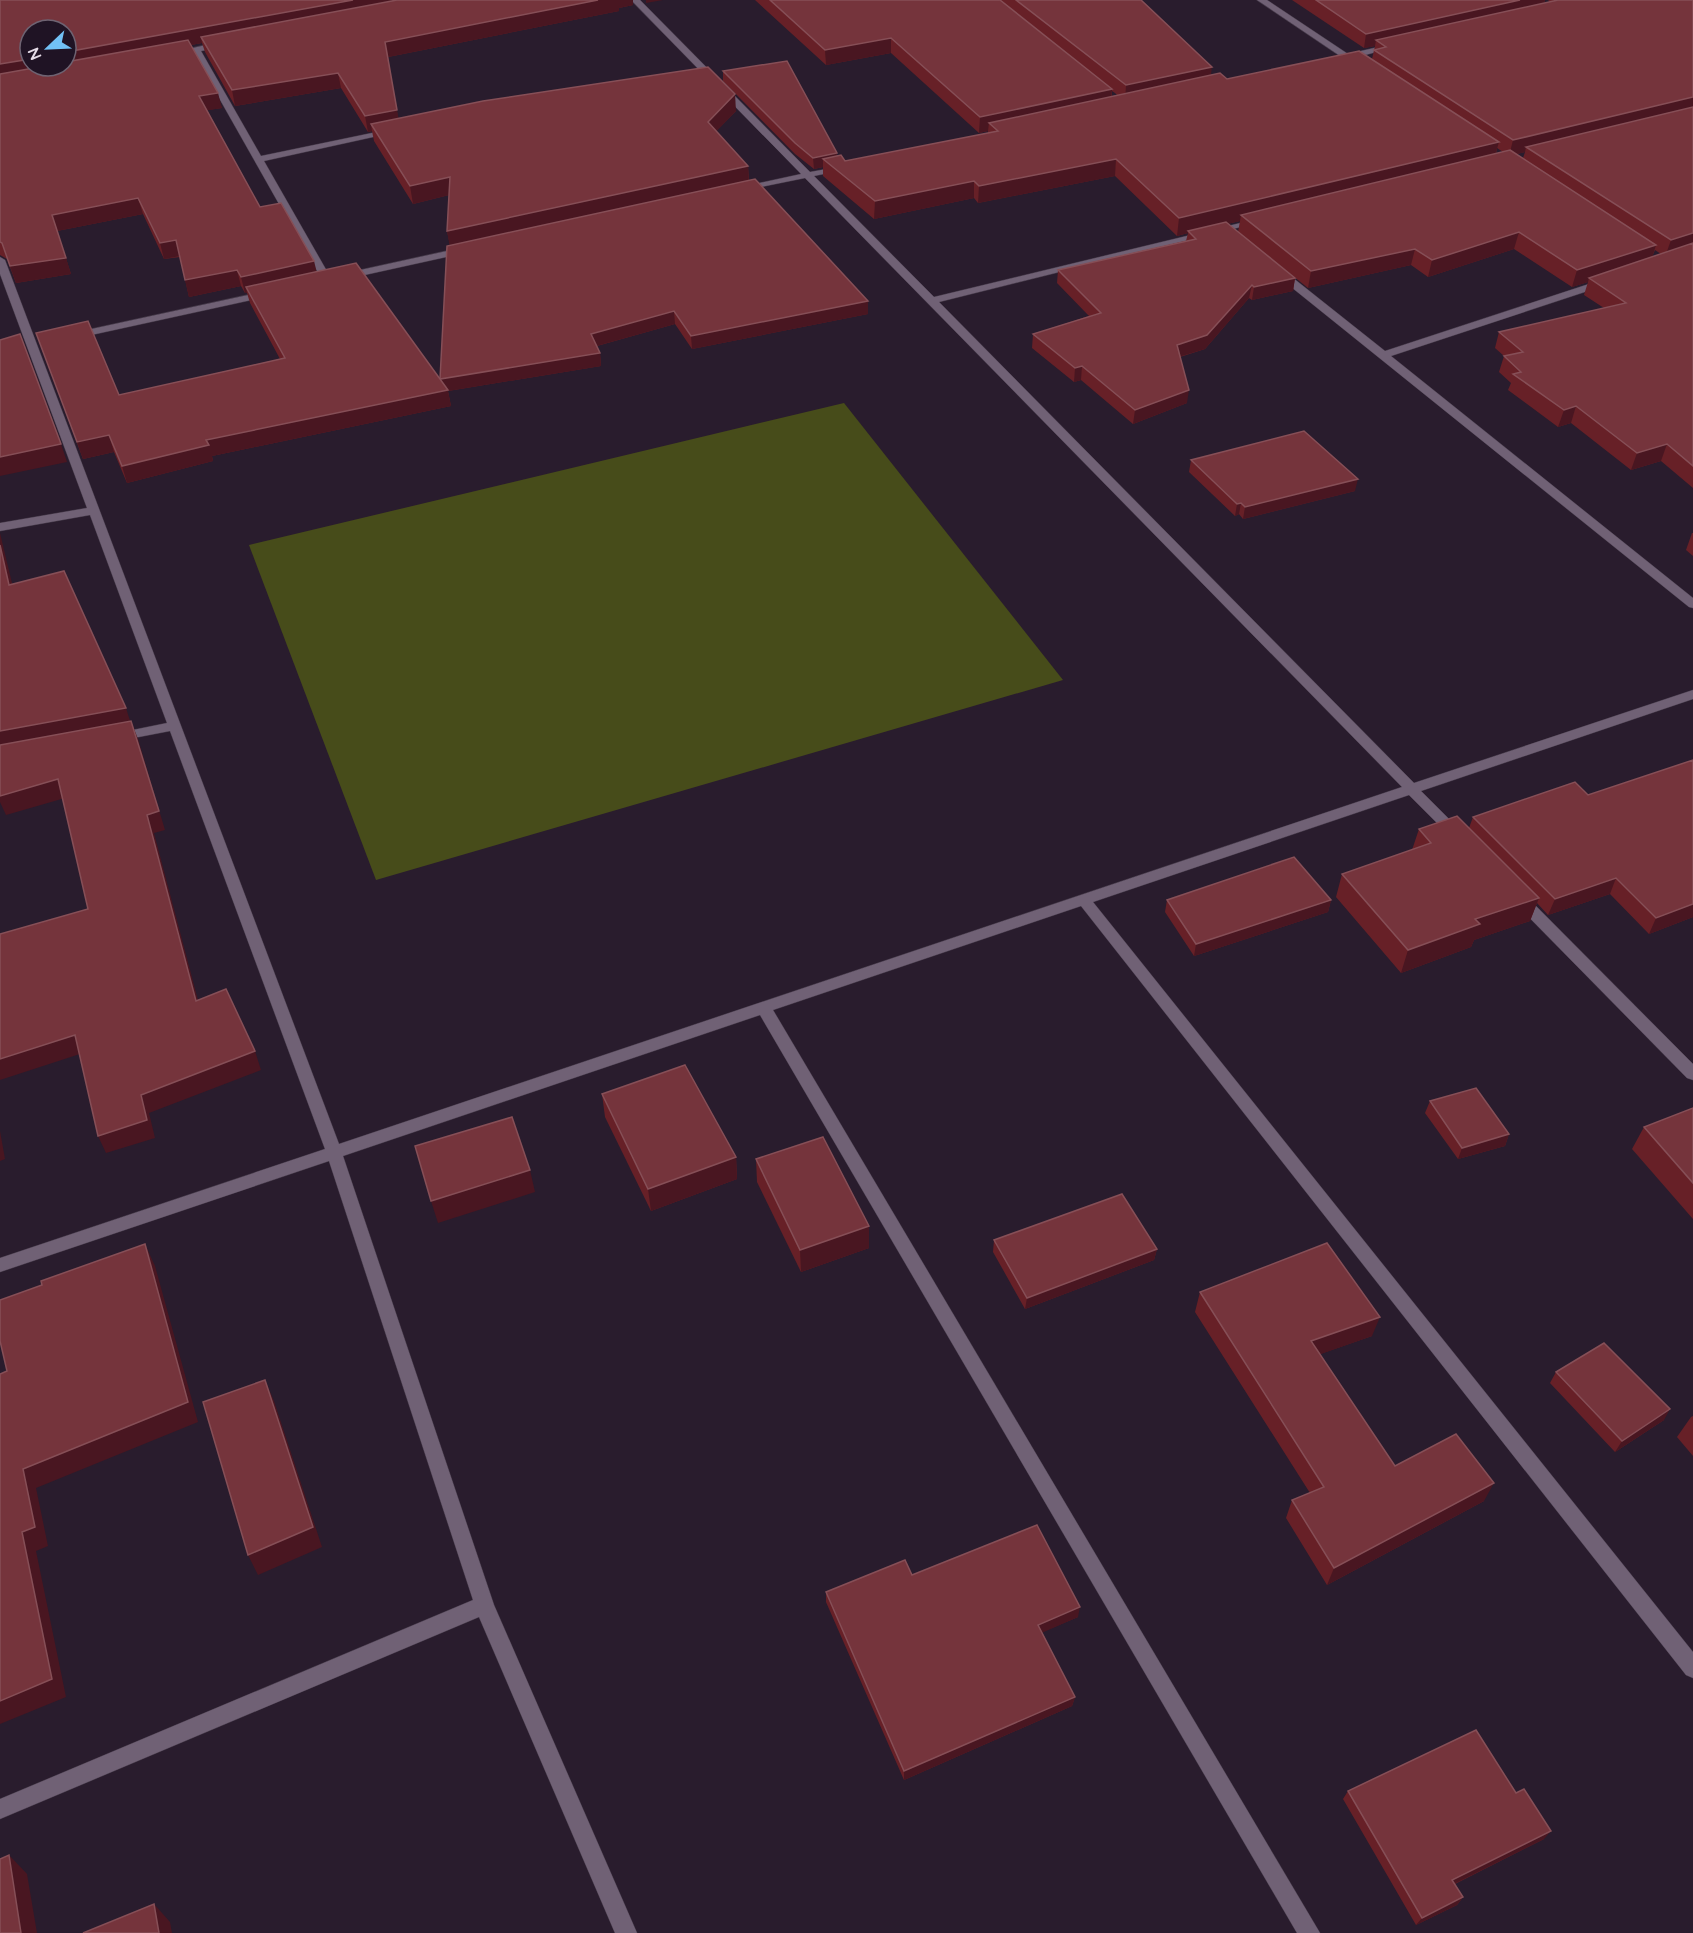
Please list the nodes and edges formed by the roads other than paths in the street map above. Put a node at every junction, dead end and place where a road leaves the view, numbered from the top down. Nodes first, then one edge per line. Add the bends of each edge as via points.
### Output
1 (635, 0) edge
2 (1261, 0) edge
3 (231, 42) edge
4 (1406, 44) edge
5 (196, 49) junction
6 (162, 55) edge
7 (1348, 56) junction
8 (1336, 59) edge
9 (1358, 63) edge
10 (399, 130) edge
11 (259, 159) junction
12 (854, 165) edge
13 (807, 175) junction
14 (739, 190) edge
15 (1270, 217) edge
16 (475, 248) edge
17 (0, 260) edge
18 (1271, 266) edge
19 (1619, 278) edge
20 (327, 280) junction
21 (315, 283) edge
22 (281, 290) edge
23 (932, 301) junction
24 (66, 338) edge
25 (1383, 356) junction
26 (93, 511) junction
27 (0, 527) edge
28 (1693, 604) edge
29 (1693, 694) edge
30 (174, 726) junction
31 (105, 739) edge
32 (1412, 788) junction
33 (1469, 847) edge
34 (1511, 889) edge
35 (1084, 900) junction
36 (764, 1008) junction
37 (1693, 1074) edge
38 (333, 1152) junction
39 (0, 1265) edge
40 (484, 1605) junction
41 (1693, 1668) edge
42 (0, 1809) edge
43 (625, 1933) edge
44 (1309, 1933) edge

1 - 13 street via 697,69
2 - 7 street
3 - 5 street
4 - 7 street
5 - 6 street
5 - 11 street
7 - 8 street
7 - 9 street
10 - 11 street
11 - 20 street
12 - 13 street
13 - 14 street
13 - 23 street
15 - 23 street via 1229,232
16 - 20 street
17 - 26 street
18 - 25 street
19 - 25 street
20 - 21 street
22 - 24 street
23 - 32 street
25 - 28 street
26 - 27 street
26 - 30 street
29 - 32 street
30 - 31 street
30 - 38 street
32 - 33 street
32 - 35 street
34 - 37 street
35 - 36 street
35 - 41 street
36 - 38 street
36 - 44 street
38 - 39 street
38 - 40 street
40 - 42 street
40 - 43 street

